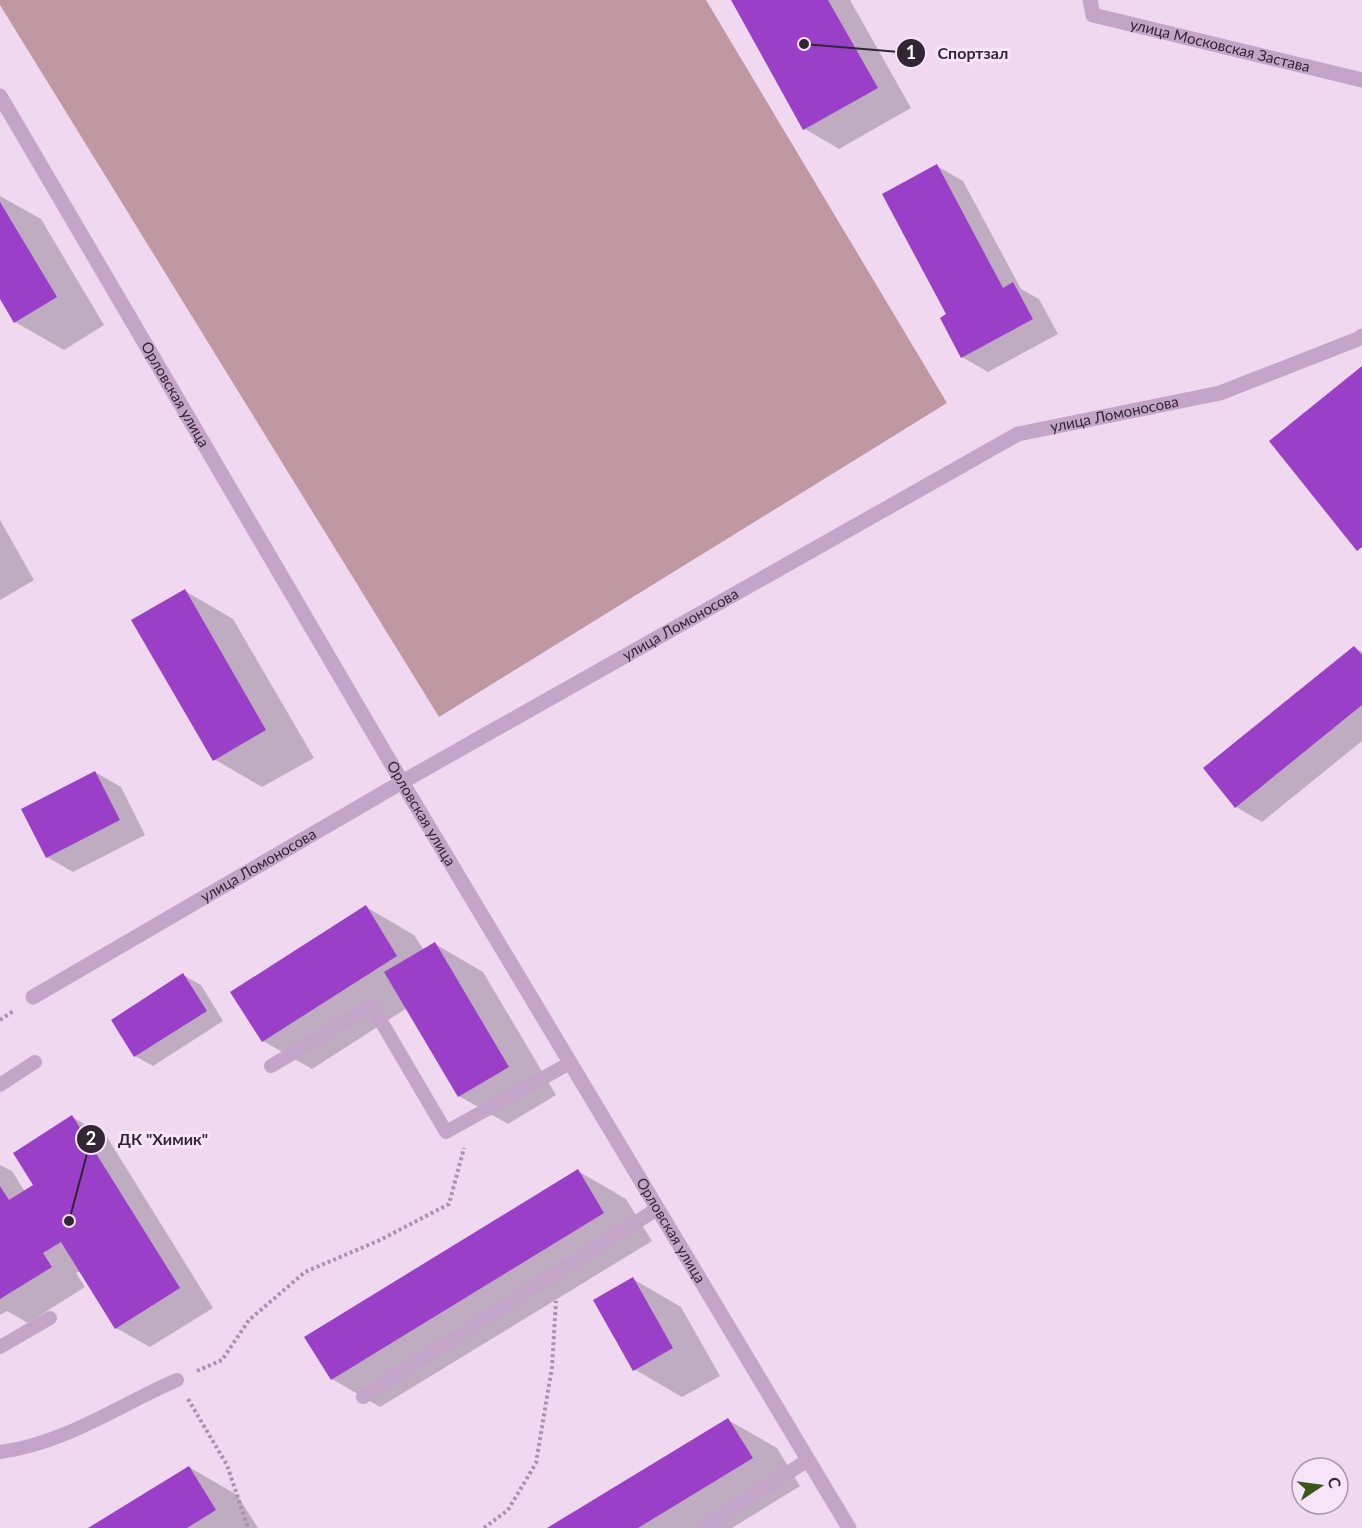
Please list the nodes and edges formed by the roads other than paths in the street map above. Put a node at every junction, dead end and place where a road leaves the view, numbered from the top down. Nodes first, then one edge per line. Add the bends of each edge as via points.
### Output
1 (1090, 0) edge
2 (1362, 80) edge
3 (0, 96) edge
4 (1362, 336) edge
5 (402, 782) junction
6 (33, 997) dead end
7 (35, 1062) dead end
8 (570, 1063) junction
9 (271, 1066) dead end
10 (0, 1085) edge
11 (657, 1209) junction
12 (50, 1318) dead end
13 (0, 1347) edge
14 (177, 1380) road end
15 (363, 1397) dead end
16 (0, 1452) edge
17 (808, 1460) junction
18 (703, 1528) edge
19 (849, 1528) edge

1 - 2 street, улица Московская Застава via 1094,15
3 - 5 street, Орловская улица
4 - 5 street, улица Ломоносова via 1220,393 1018,434
5 - 6 street, улица Ломоносова
5 - 8 street, Орловская улица
7 - 10 lane
8 - 9 lane via 446,1131 372,1006
8 - 11 street, Орловская улица
11 - 15 lane
11 - 17 street, Орловская улица
12 - 13 lane
14 - 16 lane via 75,1430
17 - 18 lane
17 - 19 street, Орловская улица

